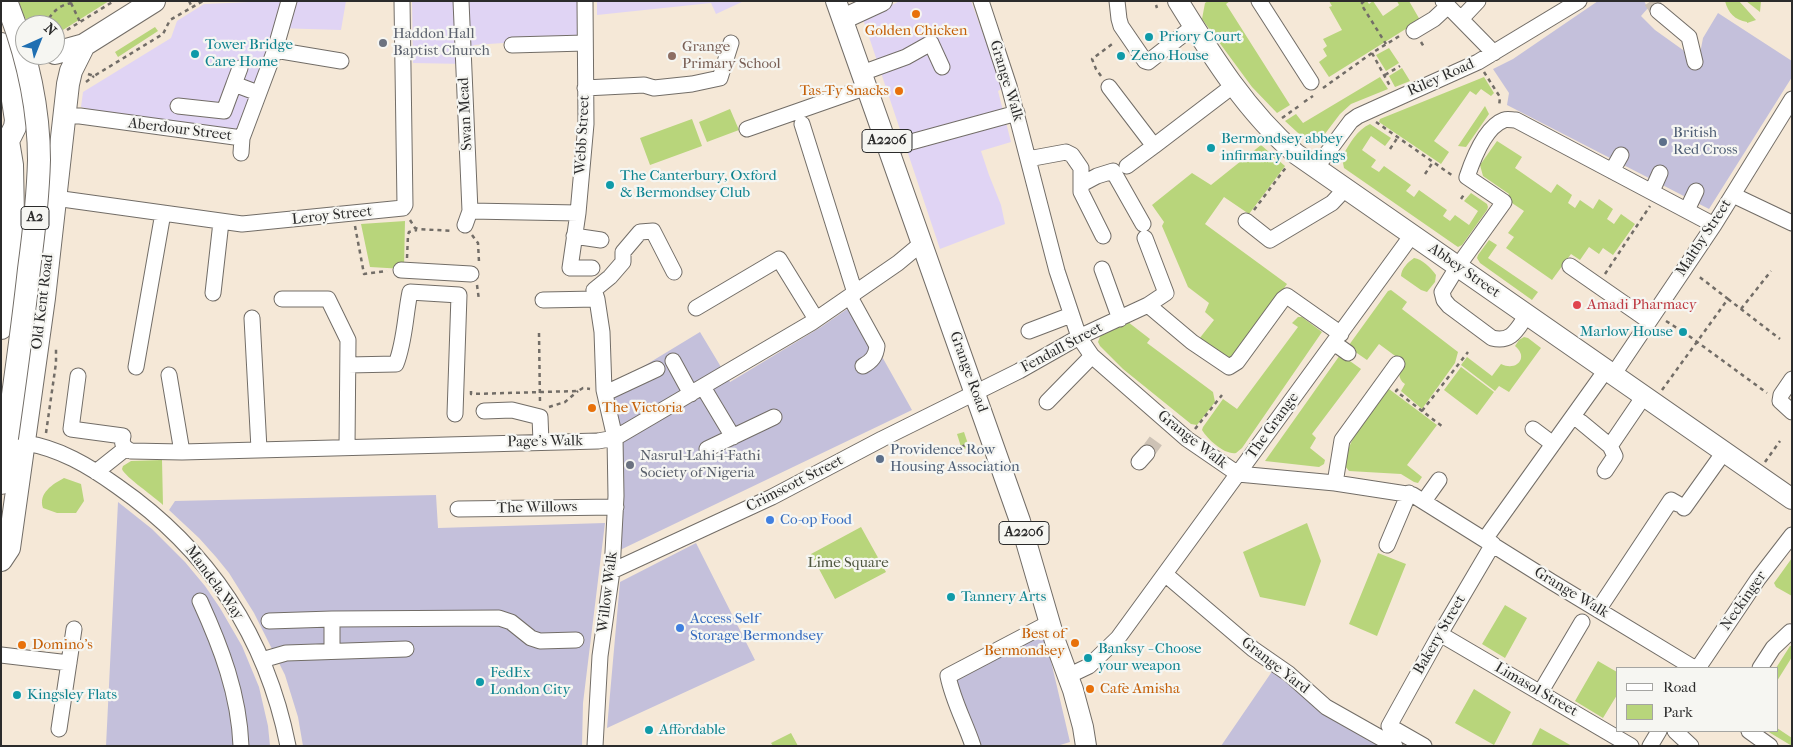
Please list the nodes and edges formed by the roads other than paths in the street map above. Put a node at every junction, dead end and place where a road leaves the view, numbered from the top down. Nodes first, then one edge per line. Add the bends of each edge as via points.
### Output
1 (6, 1) edge
2 (289, 1) edge
3 (402, 1) edge
4 (461, 1) edge
5 (585, 1) edge
6 (882, 1) edge
7 (981, 1) edge
8 (1117, 1) edge
9 (1178, 1) edge
10 (1259, 1) edge
11 (1478, 1) edge
12 (1579, 1) edge
13 (155, 3) edge
14 (1445, 4) edge
15 (840, 10) edge
16 (1658, 11) tunnel mouth
17 (1460, 19) junction
18 (1194, 26) junction
19 (1414, 31) road end
20 (65, 43) edge
21 (585, 43) junction
22 (731, 43) dead end
23 (2, 44) edge
24 (84, 45) junction
25 (512, 45) dead end
26 (15, 49) edge
27 (275, 50) junction
28 (1494, 53) junction
29 (341, 62) dead end
30 (1695, 62) dead end
31 (942, 67) dead end
32 (240, 68) dead end
33 (865, 80) junction
34 (1311, 82) dead end
35 (234, 84) junction
36 (1234, 85) junction
37 (1109, 87) road end
38 (586, 88) junction
39 (258, 93) junction
40 (1792, 99) edge
41 (178, 106) dead end
42 (1017, 113) junction
43 (64, 116) junction
44 (802, 124) dead end
45 (747, 129) dead end
46 (5, 138) edge
47 (1154, 146) junction
48 (889, 148) junction
49 (1621, 155) dead end
50 (1028, 159) junction
51 (1127, 166) dead end
52 (1316, 168) junction
53 (1612, 171) junction
54 (1660, 173) dead end
55 (1082, 184) junction
56 (1346, 188) junction
57 (1696, 191) dead end
58 (1655, 193) junction
59 (1733, 195) junction
60 (55, 198) junction
61 (1687, 210) junction
62 (470, 211) junction
63 (162, 213) junction
64 (578, 213) junction
65 (7, 217) edge
66 (1246, 221) road end
67 (221, 222) junction
68 (1792, 223) edge
69 (465, 225) road end
70 (1714, 225) junction
71 (1412, 235) junction
72 (574, 236) junction
73 (1103, 236) dead end
74 (601, 240) dead end
75 (922, 243) junction
76 (1458, 266) junction
77 (1570, 266) dead end
78 (592, 268) dead end
79 (1102, 269) dead end
80 (404, 270) road end
81 (674, 272) dead end
82 (471, 274) dead end
83 (213, 293) dead end
84 (852, 295) junction
85 (282, 299) dead end
86 (597, 299) junction
87 (543, 300) dead end
88 (1148, 305) junction
89 (696, 308) dead end
90 (1071, 315) junction
91 (1527, 315) junction
92 (252, 318) dead end
93 (816, 319) junction
94 (1120, 319) junction
95 (1649, 320) junction
96 (1, 328) edge
97 (1029, 331) dead end
98 (1080, 337) junction
99 (1338, 338) junction
100 (1348, 353) dead end
101 (1092, 356) junction
102 (674, 361) dead end
103 (1397, 364) dead end
104 (348, 365) junction
105 (863, 366) dead end
106 (136, 367) dead end
107 (657, 369) dead end
108 (1610, 372) junction
109 (170, 375) dead end
110 (78, 376) dead end
111 (1792, 379) edge
112 (604, 390) junction
113 (697, 390) junction
114 (975, 391) junction
115 (1652, 394) junction
116 (1047, 402) dead end
117 (484, 411) dead end
118 (1792, 412) edge
119 (455, 414) dead end
120 (774, 417) dead end
121 (1581, 422) dead end
122 (1533, 429) dead end
123 (734, 437) junction
124 (615, 438) junction
125 (16, 440) junction
126 (124, 442) junction
127 (541, 442) junction
128 (1553, 444) junction
129 (1610, 446) junction
130 (347, 447) junction
131 (707, 449) dead end
132 (258, 450) junction
133 (182, 452) junction
134 (1724, 452) junction
135 (1605, 471) dead end
136 (96, 472) junction
137 (1238, 474) junction
138 (1439, 480) dead end
139 (1, 483) edge
140 (1335, 483) junction
141 (1409, 493) junction
142 (1792, 499) edge
143 (1424, 501) junction
144 (616, 507) junction
145 (458, 509) dead end
146 (1792, 535) edge
147 (1489, 542) junction
148 (1387, 545) dead end
149 (1, 560) edge
150 (612, 571) junction
151 (1165, 574) junction
152 (200, 601) dead end
153 (1598, 610) junction
154 (332, 619) junction
155 (269, 621) dead end
156 (1049, 622) junction
157 (1582, 622) dead end
158 (74, 629) dead end
159 (1792, 633) edge
160 (1440, 634) junction
161 (576, 640) dead end
162 (406, 649) dead end
163 (332, 651) junction
164 (1, 654) edge
165 (262, 660) junction
166 (69, 663) junction
167 (1692, 667) edge
168 (1699, 667) edge
169 (1761, 667) edge
170 (1068, 676) junction
171 (1540, 693) junction
172 (59, 729) dead end
173 (1658, 732) edge
174 (1676, 732) edge
175 (1750, 732) edge
176 (241, 746) edge
177 (288, 746) edge
178 (595, 746) edge
179 (973, 746) edge
180 (1086, 746) edge
181 (1395, 746) edge
182 (1424, 746) edge
183 (1631, 746) edge
184 (1650, 746) edge
185 (1691, 746) edge
186 (1770, 746) edge

1 - 125 highway, A2, bridge via 29,71 39,158
2 - 27 street, Aberdour Street
3 - 67 street, Leroy Street via 403,208 251,224
4 - 62 street, Swan Mead
5 - 21 street, Webb Street
6 - 15 main road, A2206
7 - 42 street, Grange Walk
8 - 18 street via 1119,19 1145,62
9 - 18 main road, Abbey Street
10 - 34 street
11 - 17 street
12 - 28 street, Riley Road
13 - 24 highway
14 - 17 street
14 - 19 street via 1434,19
15 - 33 main road, Grange Road / A2206
16 - 30 street via 1689,37
17 - 28 street
18 - 36 main road, Abbey Street
20 - 24 highway
21 - 25 street
21 - 38 street, Webb Street
22 - 38 street via 720,78 654,88 644,85
23 - 26 highway, A2
23 - 46 highway, A2 via 15,109 15,127
24 - 43 highway, Old Kent Road / A2 via 71,71
27 - 29 street
27 - 39 street, Aberdour Street
28 - 52 street, Riley Road via 1354,118
31 - 33 street via 931,44
32 - 35 street
33 - 45 street via 822,103
33 - 48 main road, Grange Road / A2206
35 - 39 street
35 - 41 street via 224,110
36 - 47 street
36 - 52 main road, Abbey Street via 1268,128
37 - 47 street
38 - 64 street, Webb Street
39 - 43 street, Aberdour Street via 241,145 161,128
40 - 59 street, Maltby Street
42 - 48 street
42 - 50 street, Grange Walk
43 - 60 highway, Old Kent Road / A2
44 - 84 street
46 - 65 highway, A2 via 12,165
47 - 51 street
48 - 75 main road, Grange Road / A2206
49 - 53 street
50 - 55 street via 1066,152 1081,168
50 - 90 street, Grange Walk
52 - 56 main road, Abbey Street
53 - 58 street
53 - 76 street via 1516,120 1505,120 1495,126 1476,152 1467,177 1504,202
54 - 58 street
55 - 73 street via 1081,192
55 - 88 street, Fendall Street via 1113,170 1144,231 1166,293
56 - 66 street via 1332,203 1270,240
56 - 71 main road, Abbey Street
57 - 61 street
58 - 61 street
59 - 68 street
59 - 70 street, Maltby Street
60 - 63 street, Leroy Street
60 - 125 highway, Old Kent Road / A2
61 - 70 street
62 - 64 street
62 - 69 street, Swan Mead
63 - 67 street, Leroy Street
63 - 106 street
64 - 72 street, Webb Street
65 - 96 highway, A2
67 - 83 street
70 - 95 street, Maltby Street
71 - 76 main road, Abbey Street
71 - 99 street, The Grange
72 - 74 street
72 - 78 street, Webb Street via 570,268
75 - 84 street, Page's Walk
75 - 114 main road, Grange Road / A2206
76 - 91 main road, Abbey Street
76 - 91 street via 1444,286 1444,300 1483,332 1492,338 1506,339
77 - 95 street
79 - 94 street
80 - 82 street
81 - 86 street via 654,231 640,232 623,252 624,262 594,290
84 - 93 street, Page's Walk
84 - 105 street via 876,346 874,357
85 - 104 street via 328,299 348,340
86 - 87 street
86 - 112 street, Willow Walk
88 - 94 street, Fendall Street
88 - 99 street via 1192,342 1229,367 1237,362 1288,296
89 - 93 street via 779,259
90 - 97 street
90 - 98 street, Grange Walk
91 - 108 main road, Abbey Street
92 - 132 street
93 - 113 street, Page's Walk
94 - 98 street, Fendall Street
95 - 108 street, Maltby Street
98 - 101 street, Grange Walk
98 - 114 street, Fendall Street
99 - 100 street
99 - 137 street, The Grange
101 - 116 street
101 - 137 street, Grange Walk via 1165,429 1187,439
102 - 113 street
103 - 140 street via 1394,381 1342,440
104 - 119 street via 396,364 402,348 410,292 458,295
104 - 130 street
107 - 112 street via 610,391
108 - 115 main road, Abbey Street
108 - 128 street, Maltby Street
109 - 133 street
110 - 126 street, Page's Walk via 71,429
111 - 118 street via 1780,400
112 - 124 street, Willow Walk
113 - 123 street
113 - 124 street, Page's Walk
114 - 150 street, Crimscott Street via 772,497
114 - 156 main road, Grange Road / A2206 via 1020,521
115 - 129 street
115 - 134 main road, Abbey Street
117 - 127 street via 540,414
120 - 123 street
121 - 129 street
122 - 128 street
123 - 131 street
124 - 127 street, Page's Walk
124 - 144 street, Willow Walk
125 - 136 street, Mandela Way via 60,453
125 - 139 highway, A2
125 - 149 highway, Old Kent Road / A2 via 9,548
126 - 133 street, Page's Walk via 131,451
126 - 136 street
127 - 130 street, Page's Walk
128 - 147 street, Maltby Street
129 - 135 street via 1615,456
130 - 132 street, Page's Walk
132 - 133 street, Page's Walk
134 - 142 main road, Abbey Street
134 - 153 street via 1681,506 1671,500
136 - 165 street, Mandela Way via 145,507 187,544 235,606
137 - 140 street, Grange Walk
137 - 151 street, The Grange
138 - 143 street
140 - 141 street, Grange Walk
141 - 143 street, Grange Walk
141 - 148 street
143 - 147 street, Grange Walk
144 - 145 street, The Willows
144 - 150 street, Willow Walk
146 - 168 street, Neckinger
147 - 153 street, Grange Walk
147 - 160 street, Bakery Street
150 - 178 street, Willow Walk via 600,656
151 - 170 street, The Grange via 1118,638 1089,666
151 - 181 street, Grange Yard via 1326,707
152 - 176 street via 233,687
153 - 167 street, Grange Walk
154 - 155 street
154 - 161 street via 500,618 540,641
154 - 163 street
156 - 170 main road, Grange Road / A2206
156 - 179 street via 948,676 951,692
157 - 171 street
158 - 166 street
159 - 169 street via 1773,648
160 - 171 street, Limasol Street
160 - 182 street, Bakery Street via 1389,726
162 - 163 street
163 - 165 street via 286,653
164 - 166 street
165 - 177 street, Mandela Way via 274,691
166 - 172 street
170 - 180 main road, Grange Road / A2206
171 - 183 street, Limasol Street
173 - 184 street
174 - 185 street
175 - 186 street

